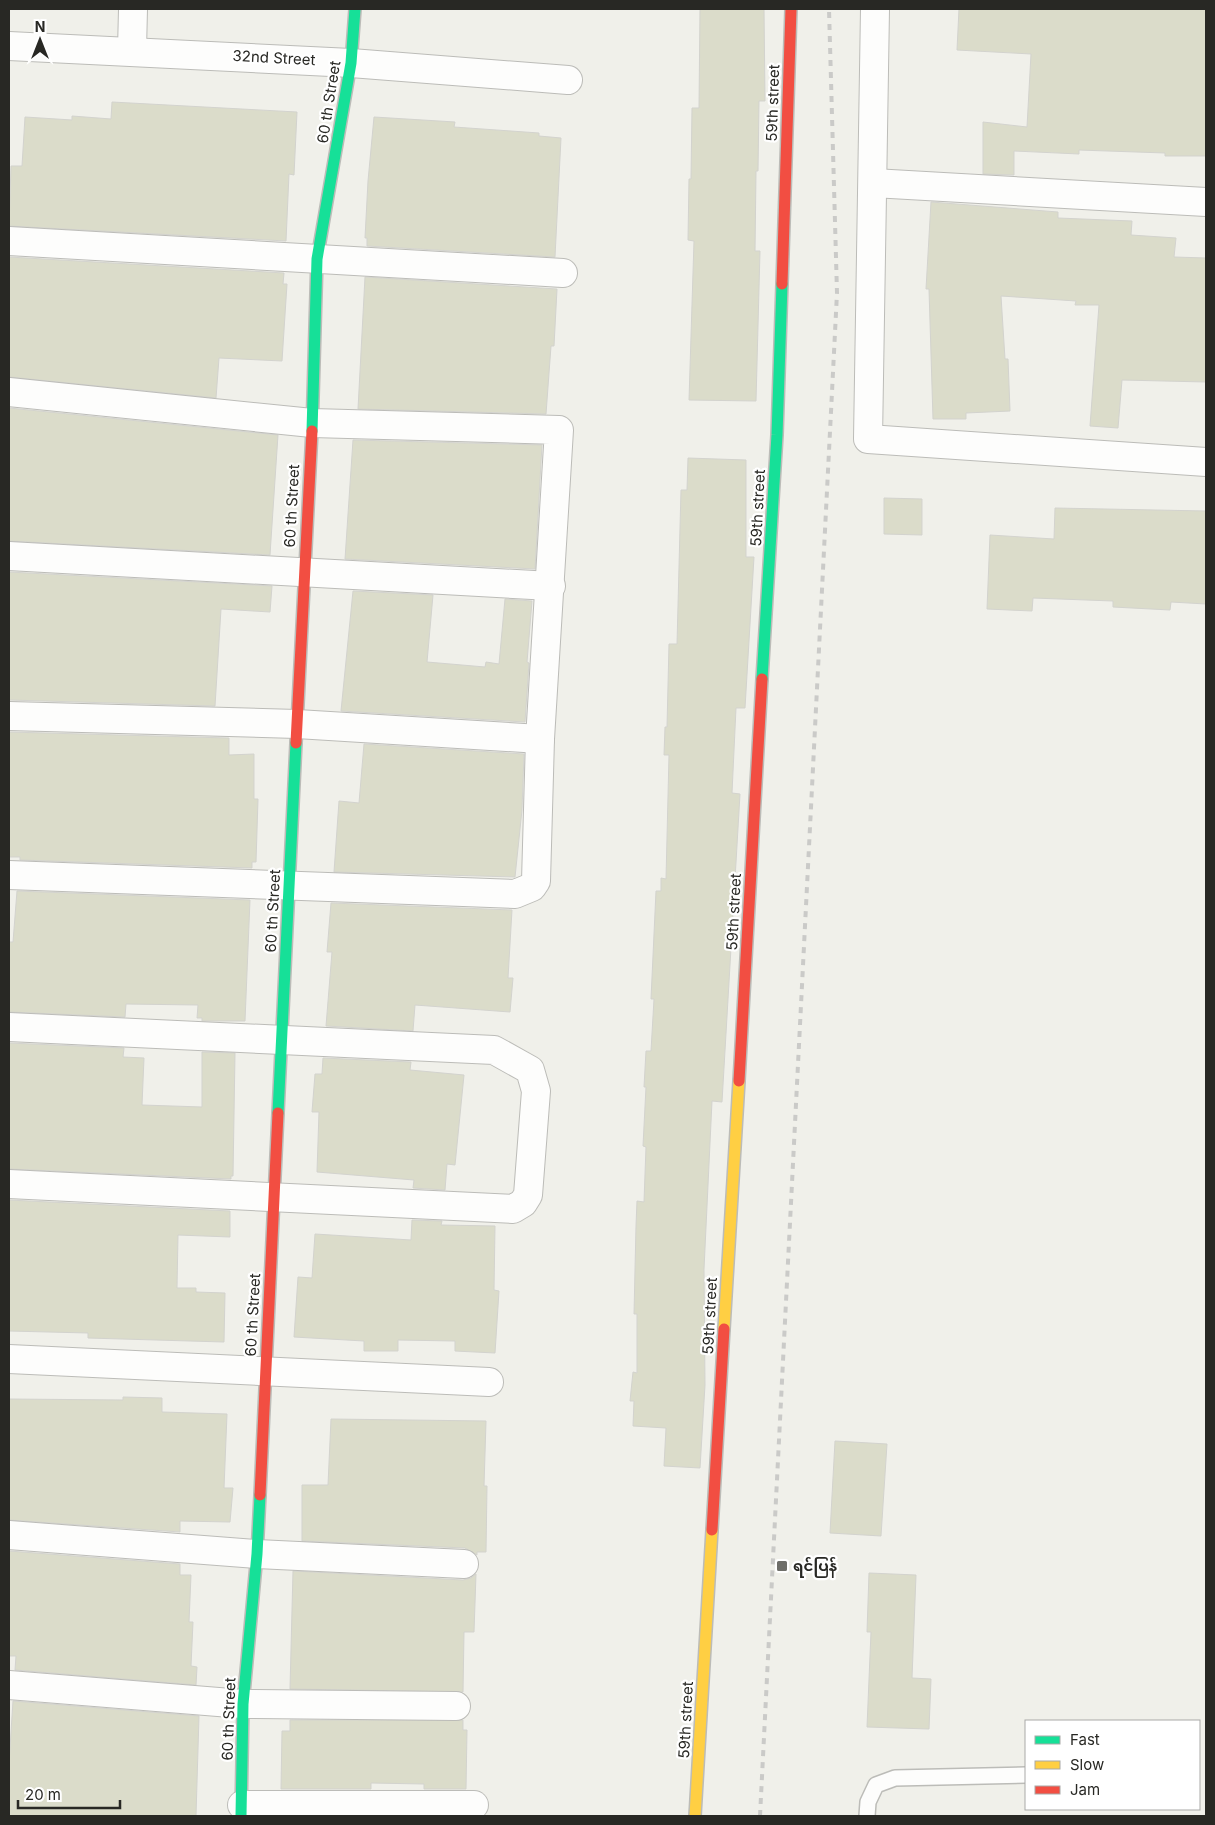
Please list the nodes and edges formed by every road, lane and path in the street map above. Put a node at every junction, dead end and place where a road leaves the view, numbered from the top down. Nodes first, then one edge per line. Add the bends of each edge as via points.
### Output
1 (133, 9) edge
2 (355, 9) edge
3 (791, 9) edge
4 (875, 9) edge
5 (9, 46) edge
6 (132, 50) junction
7 (351, 63) junction
8 (568, 80) dead end
9 (873, 182) junction
10 (1206, 202) edge
11 (9, 241) edge
12 (317, 259) junction
13 (563, 273) dead end
14 (9, 392) edge
15 (312, 423) junction
16 (1206, 462) edge
17 (9, 556) edge
18 (304, 572) junction
19 (551, 586) junction
20 (9, 716) edge
21 (297, 724) junction
22 (540, 739) junction
23 (9, 875) edge
24 (289, 885) junction
25 (9, 1027) edge
26 (281, 1041) junction
27 (9, 1184) edge
28 (274, 1199) junction
29 (9, 1359) edge
30 (264, 1371) junction
31 (489, 1382) dead end
32 (9, 1536) edge
33 (257, 1554) junction
34 (464, 1564) dead end
35 (9, 1685) edge
36 (243, 1704) junction
37 (456, 1706) dead end
38 (1025, 1775) edge
39 (474, 1805) dead end
40 (242, 1811) edge
41 (696, 1816) edge
42 (867, 1816) edge

1 - 6 street
2 - 7 street, 60 th Street
3 - 41 street, 59th street via 777,445
4 - 9 street
5 - 6 street, 32nd Street
6 - 7 street, 32nd Street
7 - 8 street, 32nd Street
7 - 12 street, 60 th Street
9 - 10 street
9 - 16 street via 868,439
11 - 12 street
12 - 13 street
12 - 15 street, 60 th Street
14 - 15 street
15 - 18 street, 60 th Street
15 - 19 street via 560,430
17 - 18 street
18 - 19 street
18 - 21 street, 60 th Street
19 - 22 street
20 - 21 street
21 - 22 street
21 - 24 street, 60 th Street
22 - 24 street via 536,881 532,887 515,894
23 - 24 street
24 - 26 street, 60 th Street
25 - 26 street
26 - 28 street, 60 th Street
26 - 28 street via 494,1050 530,1070 536,1091 528,1195 513,1209
27 - 28 street
28 - 30 street, 60 th Street
29 - 30 street
30 - 31 street
30 - 33 street, 60 th Street
32 - 33 street
33 - 34 street
33 - 36 street, 60 th Street
35 - 36 street
36 - 37 street
36 - 40 street, 60 th Street
38 - 42 lane via 895,1778 876,1785 868,1802
39 - 40 street

